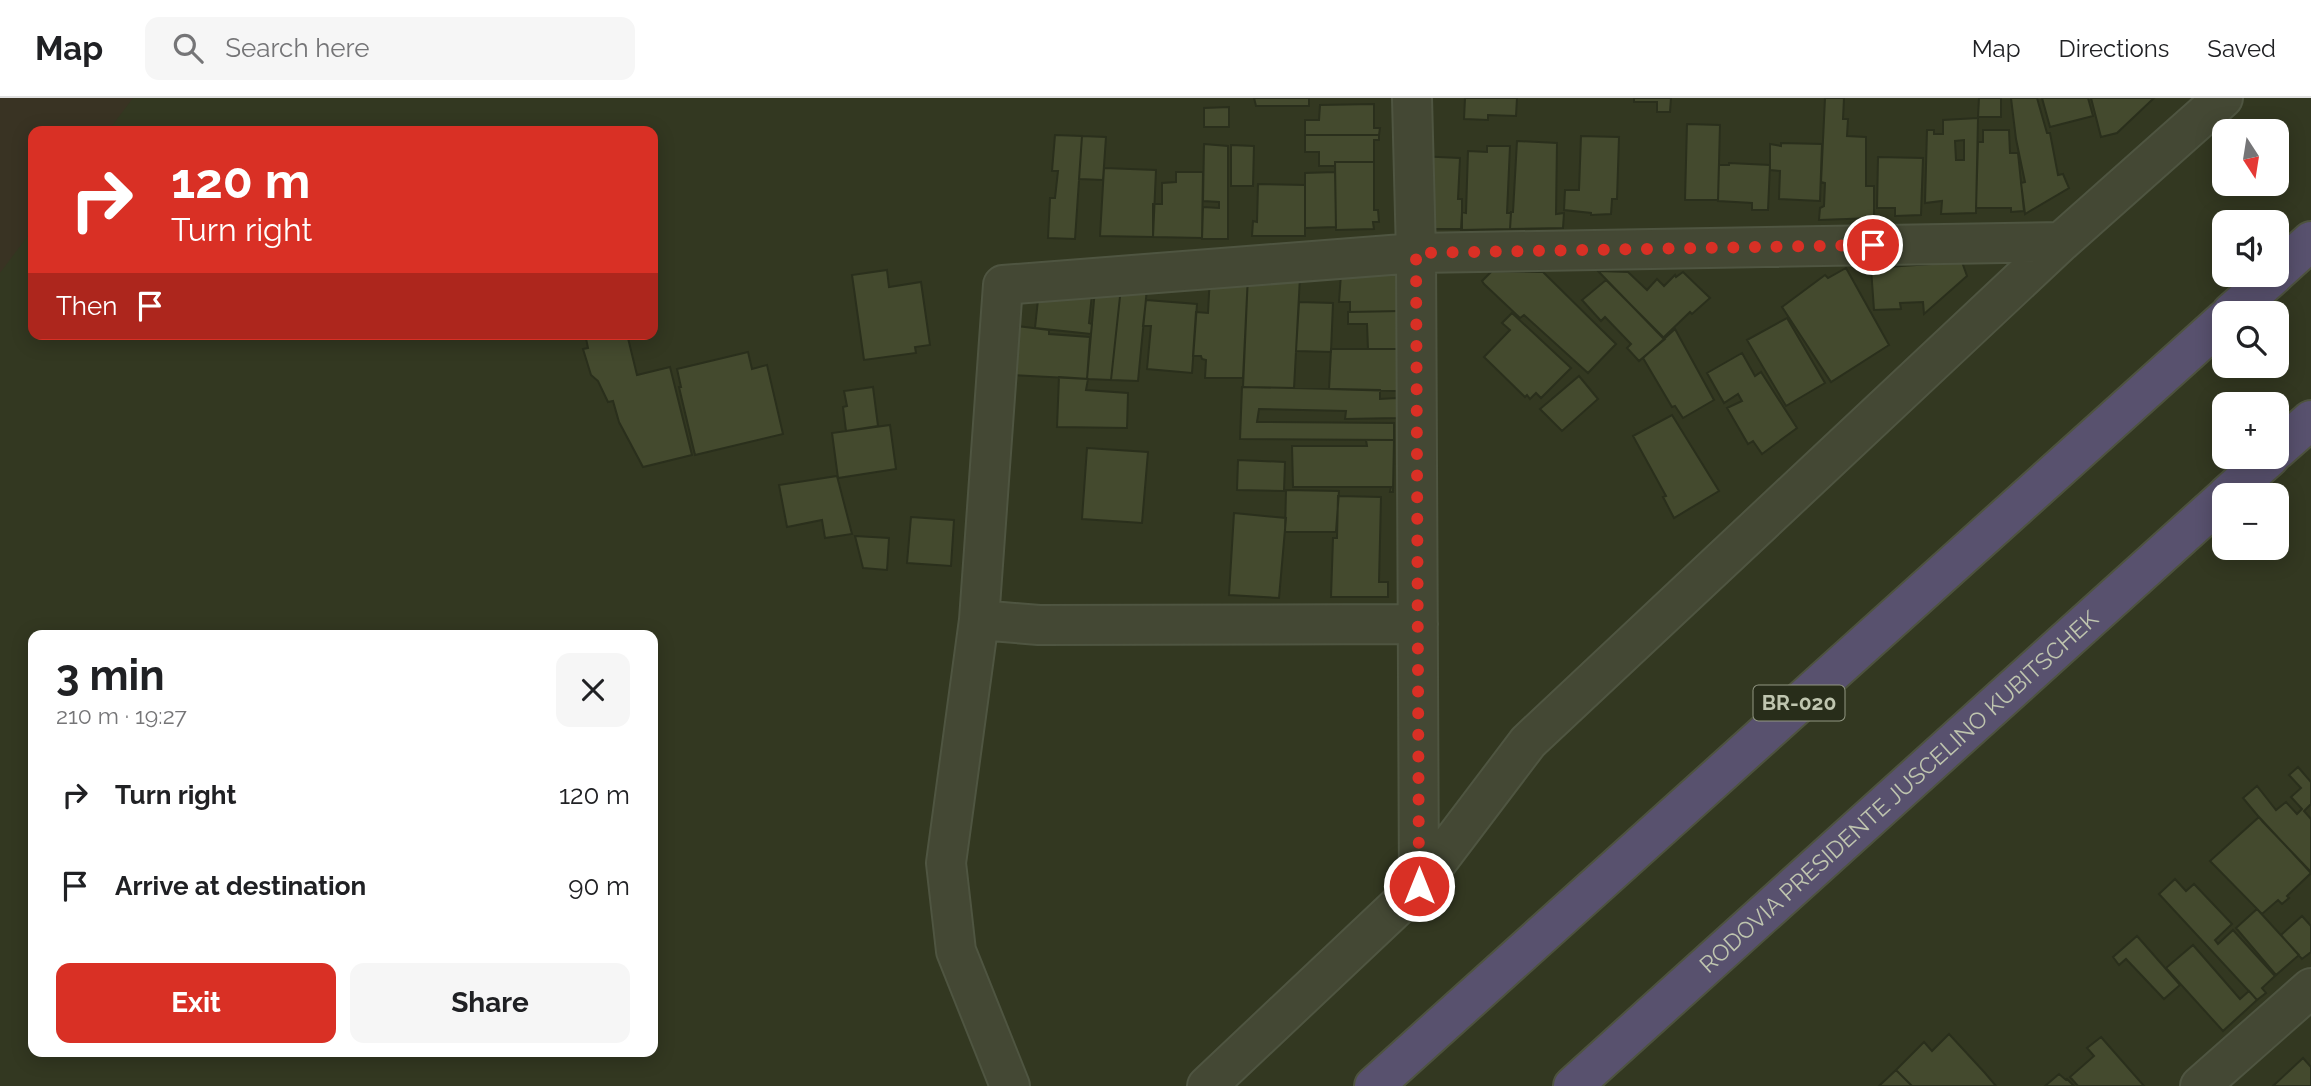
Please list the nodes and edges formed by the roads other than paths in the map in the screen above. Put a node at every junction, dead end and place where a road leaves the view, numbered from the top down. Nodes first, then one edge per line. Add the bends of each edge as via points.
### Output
1 (1412, 98) edge
2 (2223, 98) edge
3 (2311, 241) edge
4 (2061, 242) junction
5 (1416, 253) junction
6 (2289, 261) edge
7 (2260, 287) edge
8 (2245, 301) edge
9 (2212, 331) edge
10 (2311, 419) edge
11 (2289, 439) edge
12 (2257, 469) edge
13 (2241, 483) edge
14 (2212, 510) edge
15 (979, 620) junction
16 (1418, 624) junction
17 (1419, 886) junction
18 (2311, 988) edge
19 (1010, 1086) edge
20 (1207, 1086) edge
21 (1374, 1086) edge
22 (1573, 1086) edge
23 (2200, 1086) edge

1 - 5 street
2 - 4 street
3 - 6 highway
4 - 5 street
4 - 17 street via 1528,742
5 - 15 street via 1003,285
5 - 16 street
7 - 8 highway
9 - 21 highway, BR-020
10 - 11 highway
12 - 13 highway, RODOVIA PRESIDENTE JUSCELINO KUBITSCHEK
14 - 22 highway, RODOVIA PRESIDENTE JUSCELINO KUBITSCHEK
15 - 16 street via 1039,625
15 - 19 street via 946,863 956,951
16 - 17 street
17 - 20 street
18 - 23 street

